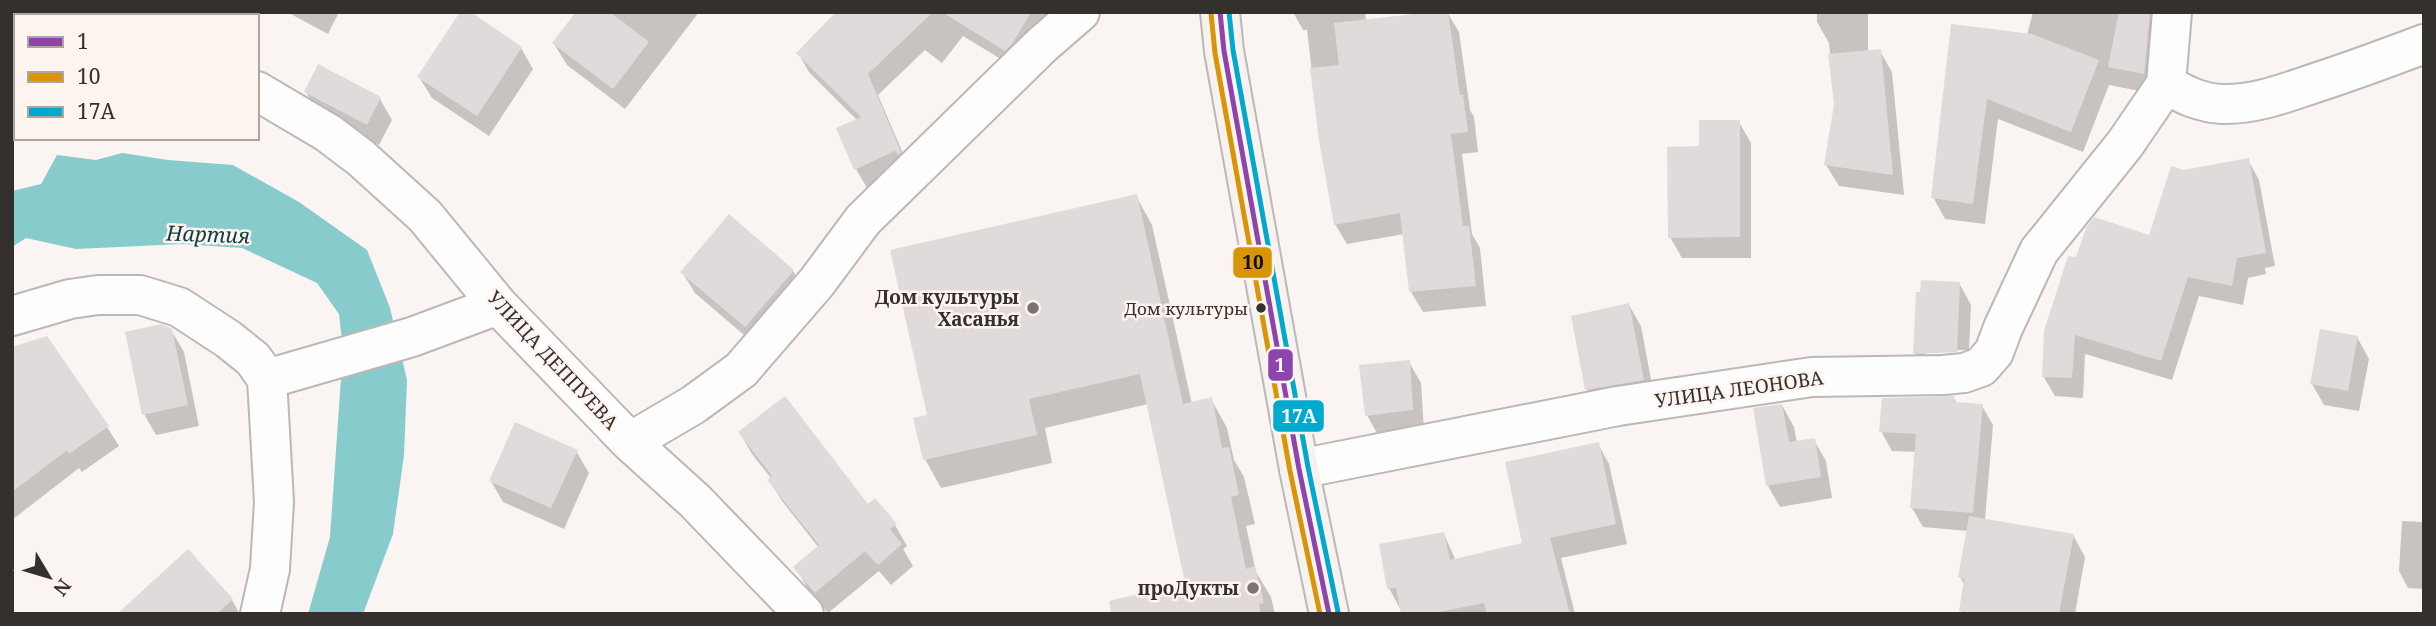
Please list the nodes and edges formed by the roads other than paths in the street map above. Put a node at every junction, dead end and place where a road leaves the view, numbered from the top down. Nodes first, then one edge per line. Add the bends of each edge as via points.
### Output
1 (1080, 12) edge
2 (1220, 12) edge
3 (2172, 12) edge
4 (2424, 44) edge
5 (2166, 84) junction
6 (259, 92) edge
7 (498, 305) junction
8 (12, 316) edge
9 (267, 379) junction
10 (630, 442) junction
11 (1299, 470) junction
12 (260, 614) edge
13 (804, 614) edge
14 (1329, 614) edge

1 - 10 street, УЛИЦА ДЕППУЕВА via 863,220 741,370
2 - 11 street via 1223,51
3 - 5 street, УЛИЦА ЛЕОНОВА
4 - 5 street via 2274,97 2244,103 2196,99
5 - 11 street, УЛИЦА ЛЕОНОВА via 2126,144 2039,251 1994,352 1981,368 1943,375 1799,379 1618,406
6 - 7 street, УЛИЦА ДЕППУЕВА via 328,133 370,166 425,216
7 - 9 street via 412,337
7 - 10 street, УЛИЦА ДЕППУЕВА
8 - 9 street via 70,299 140,295 179,307 228,339 253,359
9 - 12 street via 274,502 271,569
10 - 13 street via 695,501
11 - 14 street

